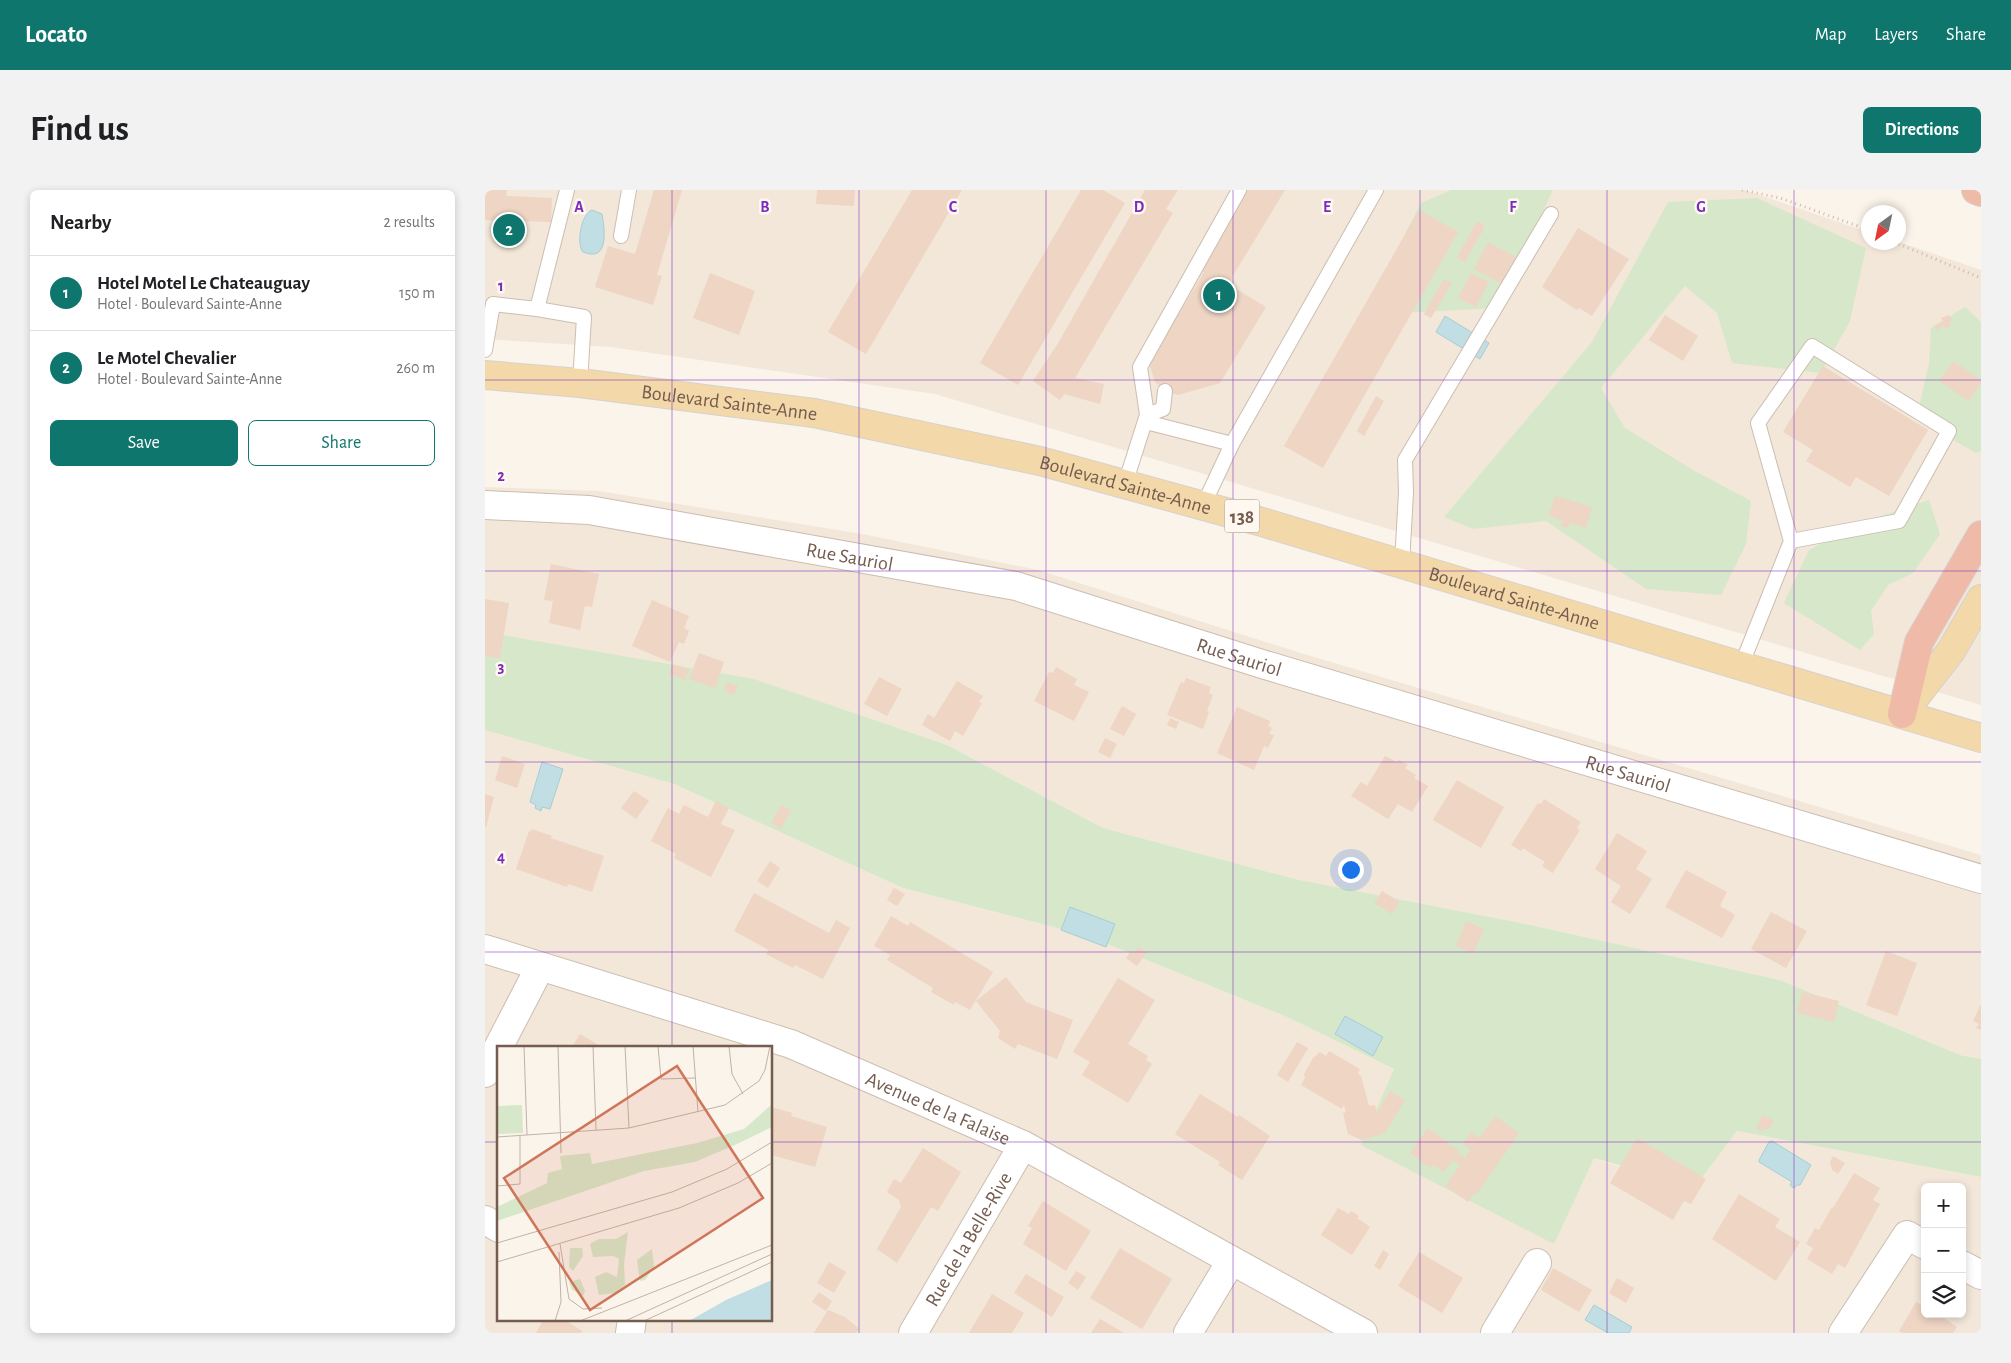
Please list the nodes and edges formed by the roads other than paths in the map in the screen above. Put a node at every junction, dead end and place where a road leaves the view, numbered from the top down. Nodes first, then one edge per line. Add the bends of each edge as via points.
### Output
1 (567, 190) edge
2 (629, 190) edge
3 (1239, 190) edge
4 (1377, 190) edge
5 (1976, 190) edge
6 (1981, 192) edge
7 (1551, 214) dead end
8 (621, 236) dead end
9 (537, 309) junction
10 (485, 350) edge
11 (485, 375) edge
12 (580, 383) junction
13 (1165, 392) dead end
14 (1147, 418) junction
15 (1232, 444) junction
16 (1125, 484) junction
17 (485, 505) edge
18 (1203, 506) junction
19 (1981, 535) edge
20 (1791, 541) junction
21 (1402, 564) junction
22 (1981, 599) edge
23 (1741, 666) junction
24 (1901, 714) junction
25 (1981, 738) edge
26 (1981, 879) edge
27 (485, 949) edge
28 (540, 967) junction
29 (499, 1046) edge
30 (497, 1050) edge
31 (485, 1073) edge
32 (1023, 1145) junction
33 (485, 1220) edge
34 (497, 1227) edge
35 (1921, 1243) edge
36 (1231, 1261) junction
37 (1537, 1263) dead end
38 (1966, 1267) edge
39 (1981, 1275) edge
40 (632, 1320) edge
41 (630, 1333) edge
42 (913, 1333) edge
43 (1188, 1333) edge
44 (1363, 1333) edge
45 (1495, 1333) edge
46 (1843, 1333) edge

1 - 9 lane
2 - 8 lane
3 - 14 lane via 1155,346 1140,367
4 - 15 lane
5 - 6 highway
7 - 21 lane via 1405,460 1407,492
9 - 10 lane via 493,304
9 - 12 lane via 584,317
11 - 12 main road, Boulevard Sainte-Anne / 138
12 - 16 main road, Boulevard Sainte-Anne / 138 via 814,413 1040,461
13 - 14 lane via 1163,409
14 - 15 lane
14 - 16 lane
15 - 18 lane
16 - 18 main road, Boulevard Sainte-Anne / 138
17 - 26 street, Rue Sauriol via 589,510 1016,586 1262,664
18 - 21 main road, Boulevard Sainte-Anne / 138
19 - 24 highway via 1919,642
20 - 20 lane via 1899,521 1949,431 1812,346 1758,423
20 - 23 lane
21 - 23 main road, Boulevard Sainte-Anne / 138
22 - 24 main road via 1951,651
23 - 24 main road, Boulevard Sainte-Anne / 138
24 - 25 main road, Boulevard Sainte-Anne / 138
27 - 28 street, Avenue de la Falaise
28 - 29 street
28 - 32 street, Avenue de la Falaise via 791,1044
30 - 31 street
32 - 36 street, Avenue de la Falaise
32 - 42 street, Rue de la Belle-Rive
33 - 34 street
35 - 46 street via 1907,1235
36 - 43 street
36 - 44 street, Avenue de la Falaise
37 - 45 street
38 - 39 street
40 - 41 street

